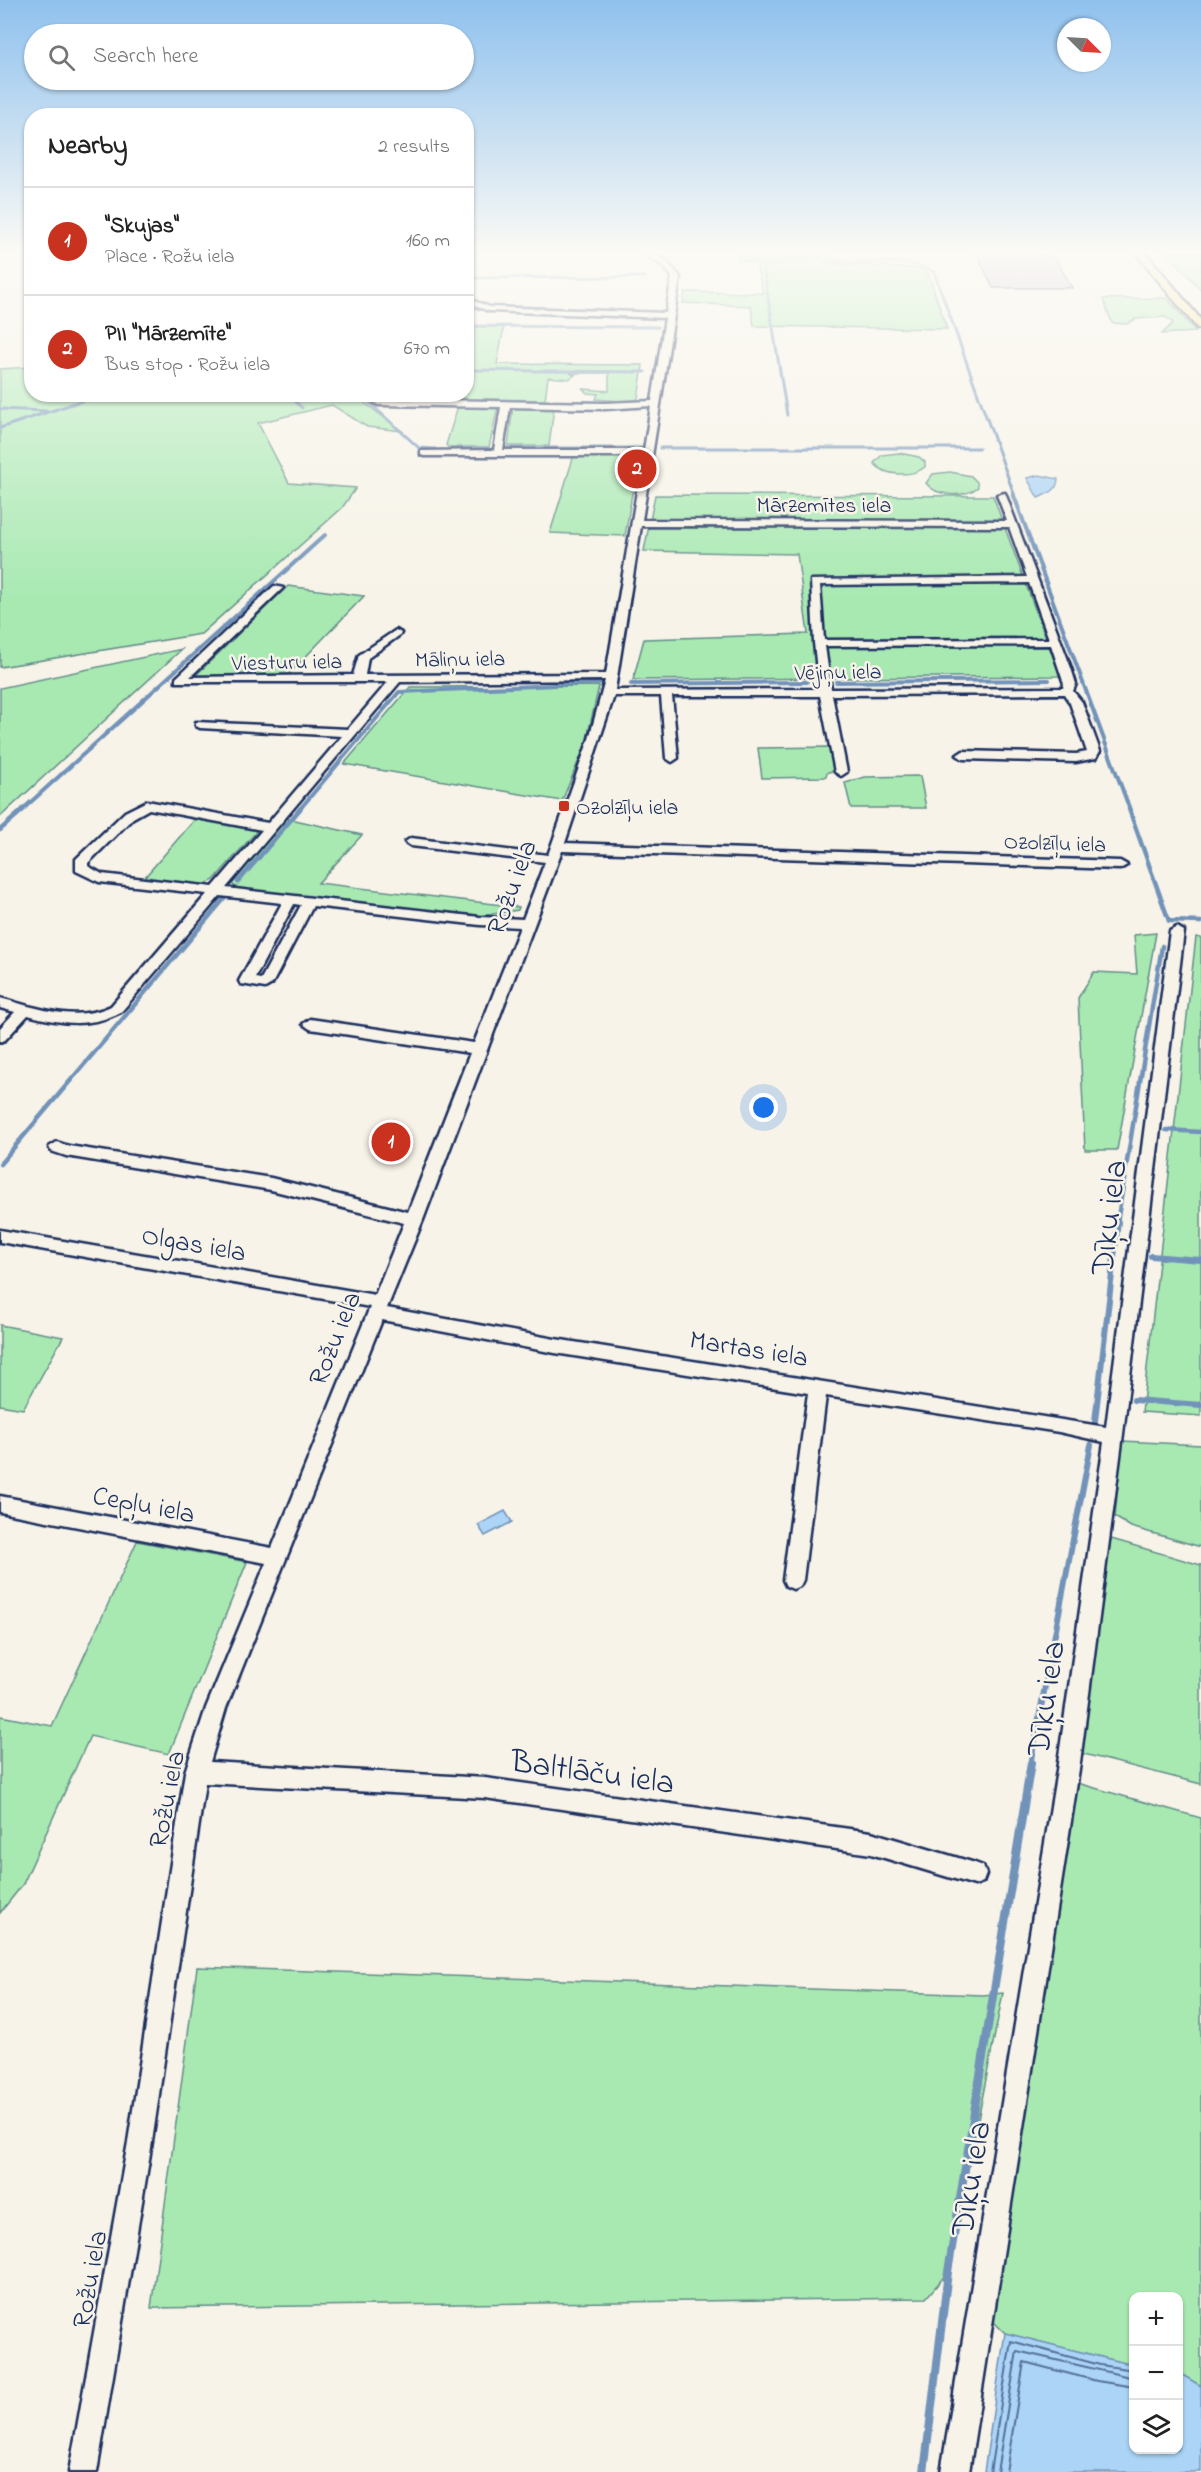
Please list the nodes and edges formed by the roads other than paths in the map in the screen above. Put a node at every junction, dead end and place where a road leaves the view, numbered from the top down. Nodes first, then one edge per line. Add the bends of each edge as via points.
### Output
1 (662, 367) edge
2 (378, 402) dead end
3 (656, 402) junction
4 (506, 403) junction
5 (424, 453) dead end
6 (498, 453) junction
7 (646, 453) junction
8 (1002, 495) dead end
9 (635, 523) junction
10 (1012, 524) junction
11 (1031, 580) junction
12 (278, 588) dead end
13 (396, 633) dead end
14 (1055, 642) junction
15 (819, 643) junction
16 (612, 677) junction
17 (358, 680) junction
18 (396, 680) junction
19 (825, 690) junction
20 (1067, 691) junction
21 (609, 693) junction
22 (666, 693) junction
23 (200, 724) dead end
24 (351, 733) junction
25 (963, 754) dead end
26 (672, 758) dead end
27 (841, 772) dead end
28 (269, 827) junction
29 (411, 842) dead end
30 (554, 853) junction
31 (1120, 865) dead end
32 (215, 890) junction
33 (290, 900) junction
34 (309, 902) junction
35 (535, 906) junction
36 (488, 921) junction
37 (529, 922) junction
38 (1177, 931) dead end
39 (0, 1003) edge
40 (25, 1010) junction
41 (309, 1024) dead end
42 (0, 1037) edge
43 (479, 1050) junction
44 (57, 1147) dead end
45 (415, 1220) junction
46 (0, 1236) edge
47 (377, 1307) junction
48 (818, 1387) junction
49 (1114, 1434) junction
50 (0, 1504) edge
51 (277, 1557) junction
52 (793, 1580) dead end
53 (196, 1772) junction
54 (975, 1875) dead end
55 (83, 2472) edge
56 (955, 2472) edge

1 - 3 street, Rožu iela
2 - 4 street
3 - 4 street via 605,406
3 - 7 street, Rožu iela
4 - 6 street
5 - 6 street
6 - 7 street
7 - 9 street, Rožu iela
8 - 10 street
9 - 10 street, Mārzemītes iela
9 - 16 street, Rožu iela
10 - 11 street
11 - 14 street
11 - 15 street via 814,582
12 - 17 street, Viesturu iela via 180,680
13 - 17 street via 363,657
14 - 15 street
14 - 20 street via 1070,684
15 - 19 street
16 - 18 street, Māliņu iela
16 - 21 street, Rožu iela
17 - 18 street, Viesturu iela
18 - 24 street, Māliņu iela
19 - 20 street, Vējiņu iela
19 - 22 street, Vējiņu iela
19 - 27 street
20 - 25 street via 1076,702 1094,751 1092,755 1076,758
21 - 22 street, Vējiņu iela
21 - 30 street, Rožu iela via 593,749
22 - 26 street
23 - 24 street
24 - 28 street, Māliņu iela
28 - 32 street, Māliņu iela
28 - 32 street via 147,805 129,815 81,862 81,868 99,878
29 - 30 street, Ozolzīļu iela
30 - 31 street, Ozolzīļu iela
30 - 35 street, Rožu iela
32 - 33 street
32 - 40 street, Māliņu iela via 116,1009 94,1020
33 - 34 street
33 - 34 street via 246,981 265,984
34 - 36 street
35 - 36 street
35 - 37 street, Rožu iela
36 - 37 street
37 - 43 street, Rožu iela
38 - 49 street, Dīķu iela
39 - 40 street
40 - 42 street
41 - 43 street
43 - 45 street, Rožu iela
44 - 45 street via 271,1184
45 - 47 street, Rožu iela
46 - 47 street, Olgas iela
47 - 48 street, Martas iela via 555,1346
47 - 51 street, Rožu iela
48 - 49 street, Martas iela via 1059,1425 1099,1435
48 - 52 street
49 - 56 street, Dīķu iela via 1068,1770
50 - 51 street, Cepļu iela
51 - 53 street, Rožu iela via 216,1708
53 - 54 street, Baltlāču iela via 485,1788 871,1843
53 - 55 street, Rožu iela via 128,2220

